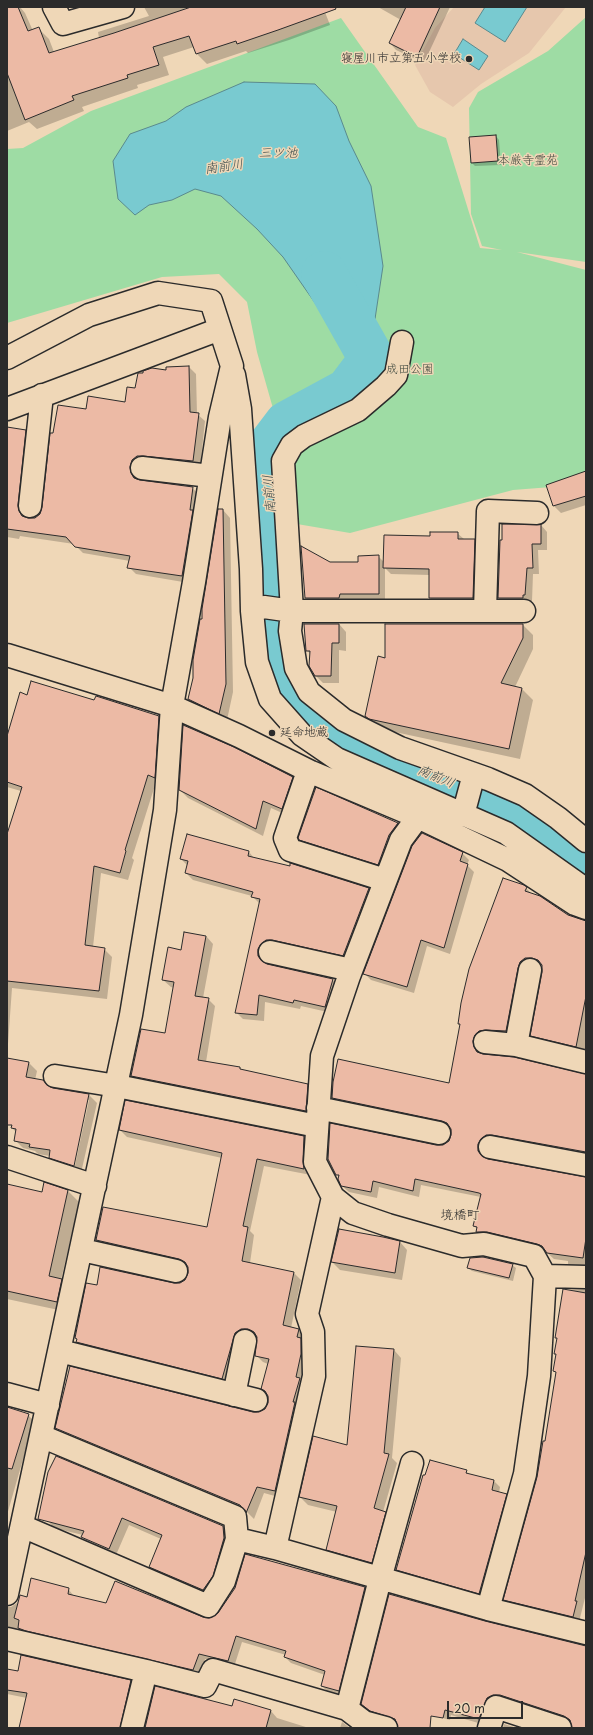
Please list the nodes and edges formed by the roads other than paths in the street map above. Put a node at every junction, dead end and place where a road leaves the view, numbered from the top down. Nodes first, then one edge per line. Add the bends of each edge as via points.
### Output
1 (54, 7) edge
2 (123, 7) edge
3 (220, 329) junction
4 (402, 342) dead end
5 (7, 358) edge
6 (232, 366) junction
7 (42, 395) junction
8 (7, 409) edge
9 (142, 468) dead end
10 (210, 476) junction
11 (30, 506) dead end
12 (537, 513) dead end
13 (258, 609) junction
14 (289, 610) junction
15 (485, 610) junction
16 (524, 611) dead end
17 (7, 654) edge
18 (172, 706) junction
19 (308, 771) junction
20 (474, 774) junction
21 (464, 815) junction
22 (418, 817) junction
23 (586, 841) edge
24 (385, 880) junction
25 (586, 892) edge
26 (586, 908) edge
27 (270, 952) dead end
28 (351, 970) junction
29 (530, 970) dead end
30 (485, 1042) dead end
31 (516, 1045) junction
32 (586, 1062) edge
33 (55, 1076) dead end
34 (117, 1086) junction
35 (318, 1117) junction
36 (439, 1133) dead end
37 (490, 1147) dead end
38 (7, 1158) edge
39 (586, 1165) edge
40 (95, 1186) junction
41 (333, 1197) junction
42 (82, 1250) junction
43 (176, 1271) dead end
44 (545, 1276) junction
45 (586, 1277) edge
46 (245, 1341) dead end
47 (60, 1351) junction
48 (7, 1394) edge
49 (234, 1395) junction
50 (256, 1400) dead end
51 (48, 1405) junction
52 (41, 1436) junction
53 (412, 1463) dead end
54 (22, 1526) junction
55 (237, 1539) junction
56 (275, 1548) junction
57 (9, 1570) edge
58 (380, 1579) junction
59 (7, 1594) edge
60 (488, 1609) junction
61 (585, 1629) edge
62 (7, 1639) edge
63 (146, 1671) junction
64 (347, 1709) junction
65 (132, 1728) edge
66 (386, 1728) edge
67 (489, 1728) edge
68 (560, 1728) edge

1 - 2 street via 63,24
3 - 5 street via 211,302 158,293 89,315
3 - 6 street
3 - 7 street
4 - 14 street via 396,375 386,386 358,410 304,436 292,445 283,461
6 - 10 street
6 - 13 street via 240,409 251,569
7 - 8 street
7 - 11 street
9 - 10 street
10 - 18 street
12 - 15 street via 488,511
13 - 14 street
13 - 21 street via 258,662 270,699 302,735 337,759
14 - 15 street
14 - 20 street via 296,668 309,692 344,720 400,748
15 - 16 street
17 - 18 street
18 - 19 street
18 - 34 street via 165,810
19 - 22 street
19 - 24 street via 285,838 290,850
20 - 21 street
20 - 23 street via 525,795
21 - 25 street via 506,833
22 - 24 street via 401,840
22 - 26 street via 508,860 575,904
24 - 28 street
27 - 28 street
28 - 35 street via 322,1056
29 - 31 street
30 - 31 street
31 - 32 street
33 - 34 street
34 - 35 street
34 - 40 street
35 - 36 street
35 - 41 street via 316,1162
37 - 39 street
38 - 40 street
40 - 42 street
41 - 44 street via 353,1213 388,1225 462,1246 484,1244 534,1256
41 - 56 street via 307,1314 313,1332 314,1376
42 - 43 street
42 - 47 street
44 - 45 street
44 - 60 street via 539,1376 525,1474
46 - 49 street
47 - 49 street
47 - 51 street
48 - 51 street
49 - 50 street
51 - 52 street
52 - 54 street
52 - 55 street via 235,1516
53 - 58 street
54 - 55 street via 208,1606 224,1580
54 - 57 street
55 - 56 street
56 - 58 street
57 - 59 street
58 - 60 street
58 - 64 street
60 - 61 street
62 - 63 street
63 - 64 street via 205,1686 213,1670
63 - 65 street
64 - 66 street via 364,1722
67 - 68 street via 496,1706

